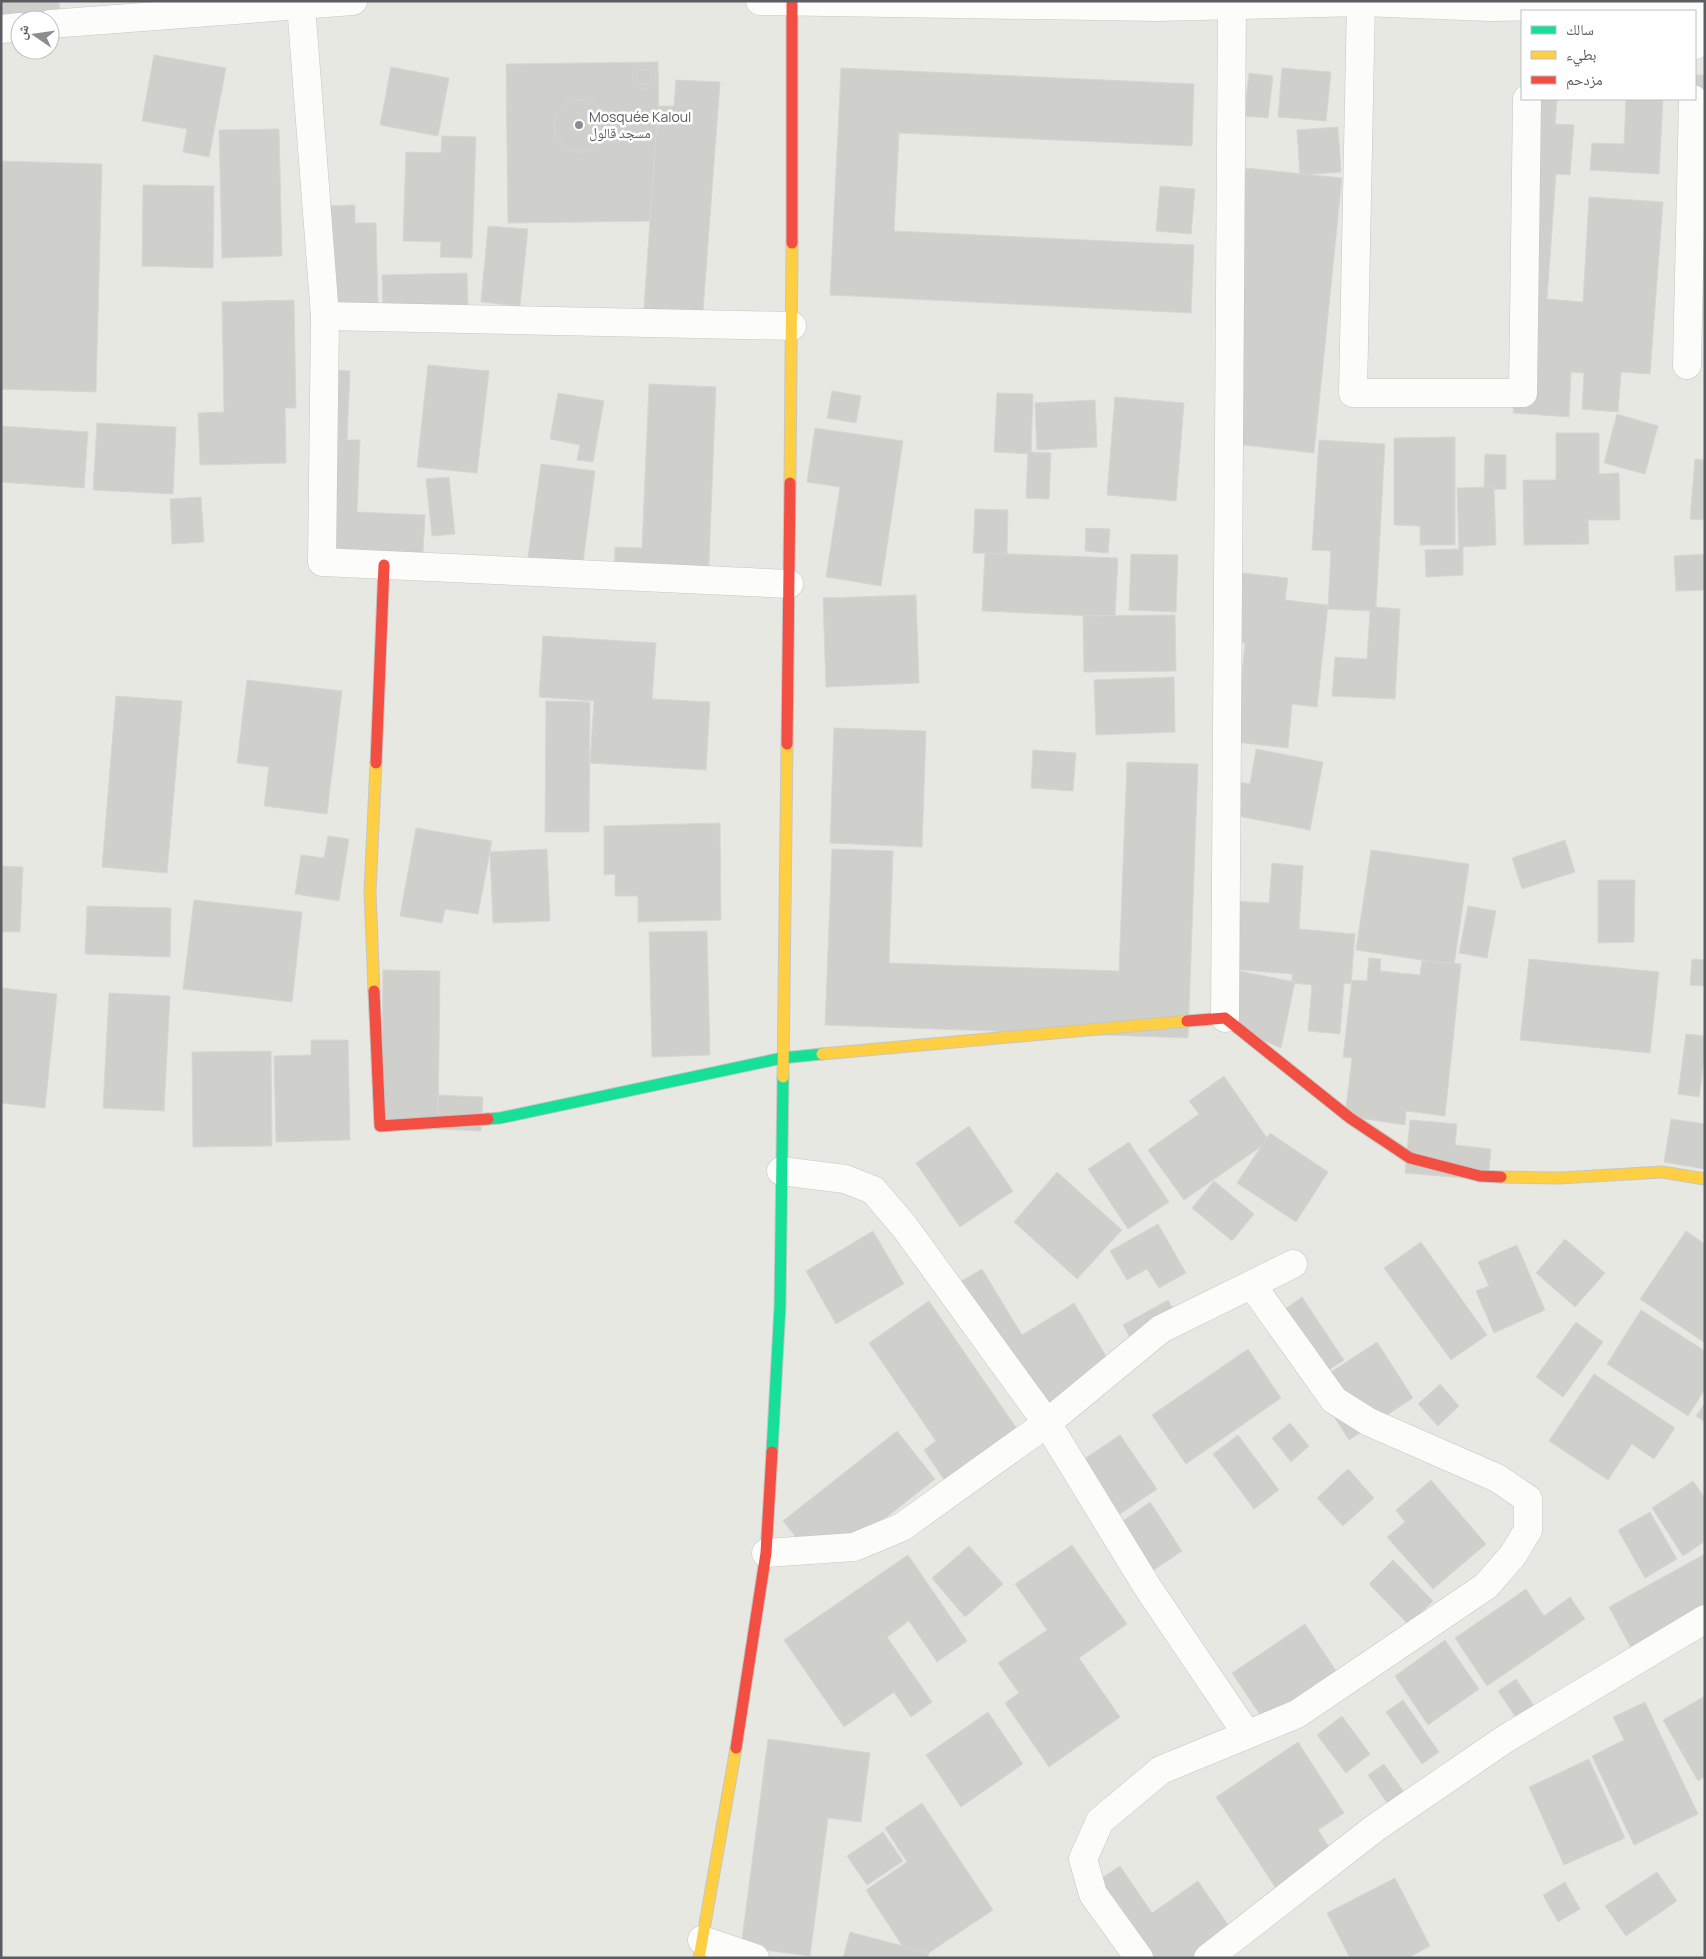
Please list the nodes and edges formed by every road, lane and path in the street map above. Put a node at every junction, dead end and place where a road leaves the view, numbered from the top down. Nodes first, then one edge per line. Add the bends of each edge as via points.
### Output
1 (353, 1) edge
2 (760, 1) edge
3 (792, 2) edge
4 (1361, 2) edge
5 (1657, 3) edge
6 (1157, 4) edge
7 (1490, 4) edge
8 (301, 5) junction
9 (1232, 5) junction
10 (212, 6) edge
11 (1700, 7) edge
12 (1528, 9) edge
13 (66, 15) edge
14 (1696, 37) edge
15 (1527, 100) edge
16 (1693, 100) edge
17 (325, 316) junction
18 (792, 326) junction
19 (1687, 365) dead end
20 (384, 565) junction
21 (789, 584) junction
22 (1225, 1018) junction
23 (782, 1058) junction
24 (781, 1171) junction
25 (1705, 1179) edge
26 (1293, 1264) dead end
27 (1252, 1285) junction
28 (1047, 1423) junction
29 (766, 1553) junction
30 (1705, 1618) edge
31 (1246, 1733) junction
32 (701, 1949) edge
33 (755, 1958) edge
34 (1139, 1958) edge
35 (1208, 1958) edge

1 - 8 street
2 - 3 street
3 - 6 street
3 - 18 main road
4 - 7 street
4 - 9 street
4 - 15 street via 1353,393 1523,393
5 - 11 street
5 - 12 street
6 - 9 street
7 - 12 street
8 - 10 street
8 - 17 street
9 - 22 street
10 - 13 street
11 - 14 street
16 - 19 street
17 - 18 street
17 - 20 street via 322,562
18 - 21 main road
20 - 21 street
20 - 23 main road via 370,892 380,1126 500,1118
21 - 23 main road
22 - 23 main road
22 - 25 main road via 1350,1118 1410,1158 1480,1176 1560,1178 1662,1172
23 - 24 main road
24 - 28 street via 845,1178 873,1190 904,1226
24 - 29 main road via 780,1306
26 - 27 street
27 - 28 street via 1161,1329
27 - 31 street via 1334,1400 1369,1422 1497,1478 1528,1499 1528,1530 1513,1556 1486,1586 1297,1714
28 - 29 street via 902,1527 854,1547
28 - 31 street via 1148,1588
29 - 32 main road via 731,1784
30 - 35 street via 1504,1740 1375,1828
31 - 34 street via 1161,1770 1100,1821 1082,1859 1093,1894
32 - 33 street

